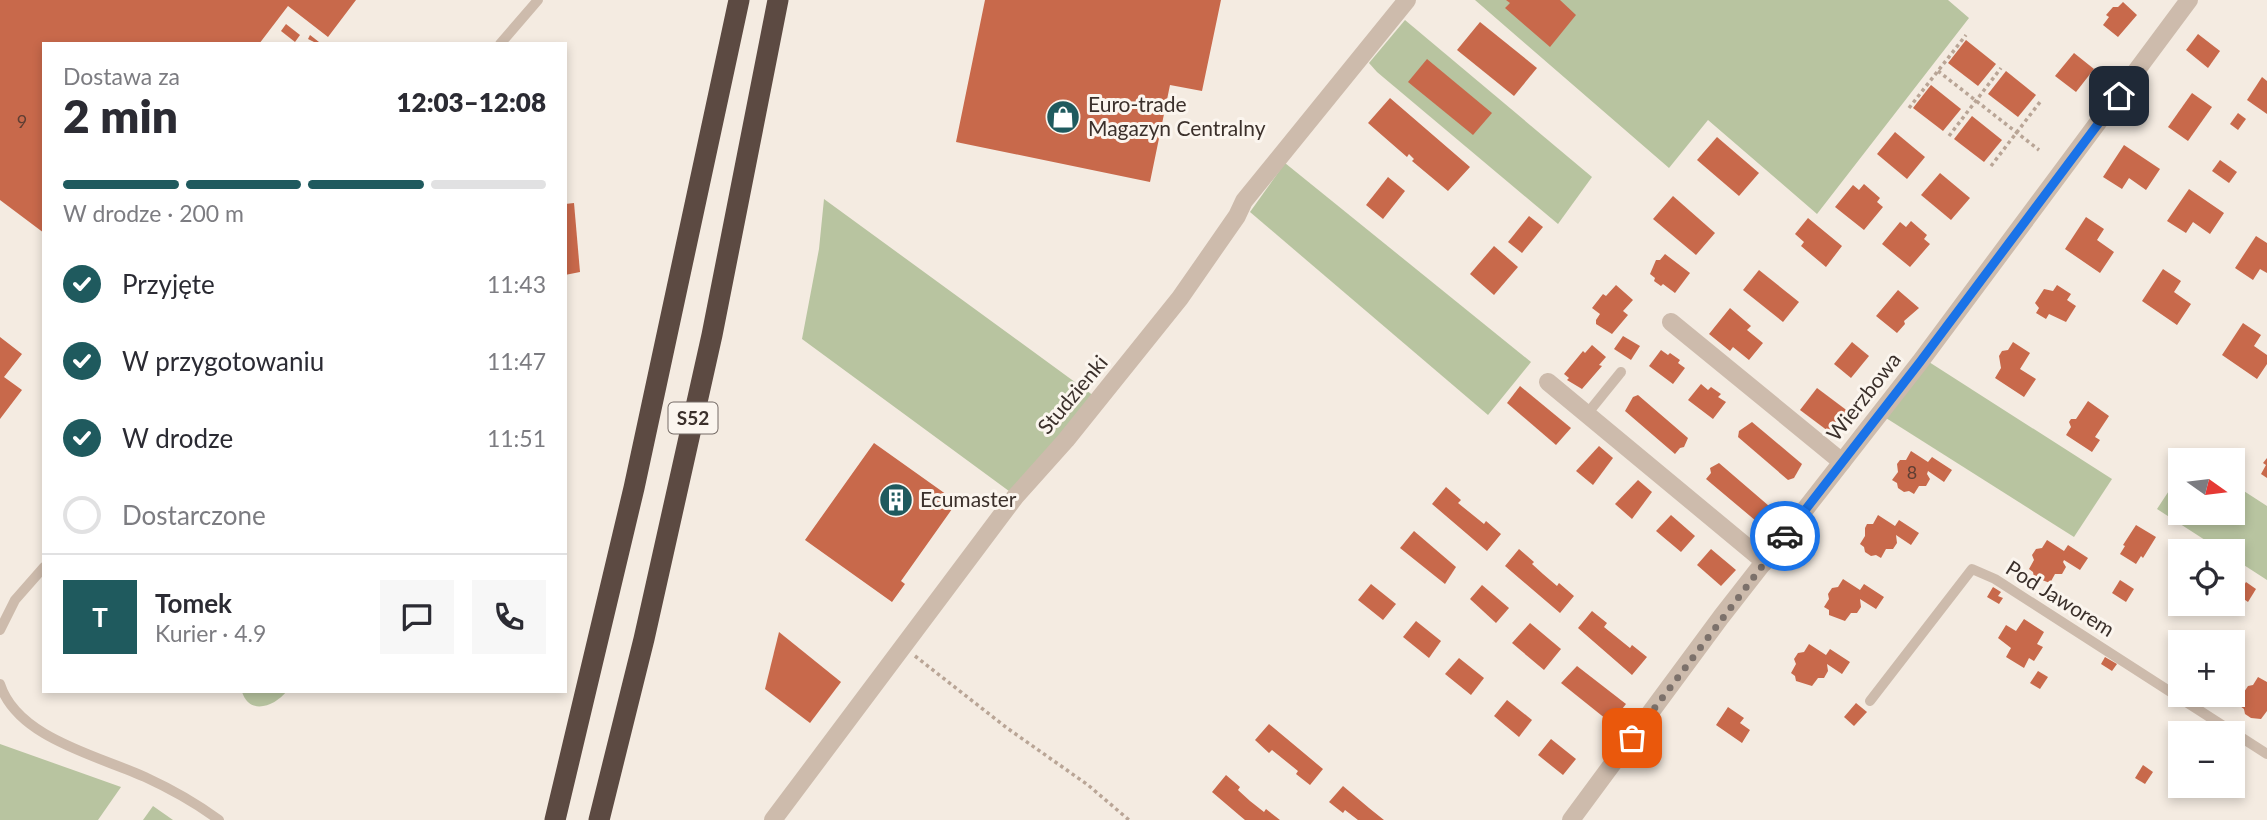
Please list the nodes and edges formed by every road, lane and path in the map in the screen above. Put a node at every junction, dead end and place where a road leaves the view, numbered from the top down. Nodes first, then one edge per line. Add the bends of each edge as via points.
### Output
1 (538, 0) edge
2 (739, 0) edge
3 (1408, 0) edge
4 (2189, 0) edge
5 (778, 5) edge
6 (1966, 34) dead end
7 (502, 42) edge
8 (2001, 68) dead end
9 (1938, 71) junction
10 (1976, 101) junction
11 (2040, 102) dead end
12 (1909, 108) dead end
13 (2016, 132) junction
14 (1949, 136) dead end
15 (2039, 150) dead end
16 (1991, 166) dead end
17 (1671, 322) dead end
18 (1621, 372) dead end
19 (1548, 382) dead end
20 (1587, 414) junction
21 (1842, 462) junction
22 (1765, 562) junction
23 (42, 569) edge
24 (0, 630) edge
25 (902, 646) junction
26 (0, 687) edge
27 (1870, 701) dead end
28 (2267, 754) edge
29 (219, 820) edge
30 (555, 820) edge
31 (599, 820) edge
32 (773, 820) edge
33 (1129, 820) edge
34 (1571, 820) edge

1 - 7 lane
2 - 30 highway, S52 via 635,488
3 - 25 street, Studzienki via 1244,201 1180,298 1015,497
4 - 21 street, Wierzbowa
5 - 31 highway, S52 via 709,348
6 - 9 path
8 - 10 path
9 - 10 path
9 - 12 path
10 - 13 path
10 - 14 path
11 - 13 path
13 - 15 path
13 - 16 path
17 - 21 street
18 - 20 lane
19 - 20 street
20 - 22 street
21 - 22 street, Wierzbowa
22 - 34 street, Wierzbowa
23 - 24 lane via 15,600
25 - 32 street, Studzienki
25 - 33 path
26 - 29 lane via 17,713 40,731 165,786
27 - 28 lane, Pod Jaworem via 1972,569 1995,579

